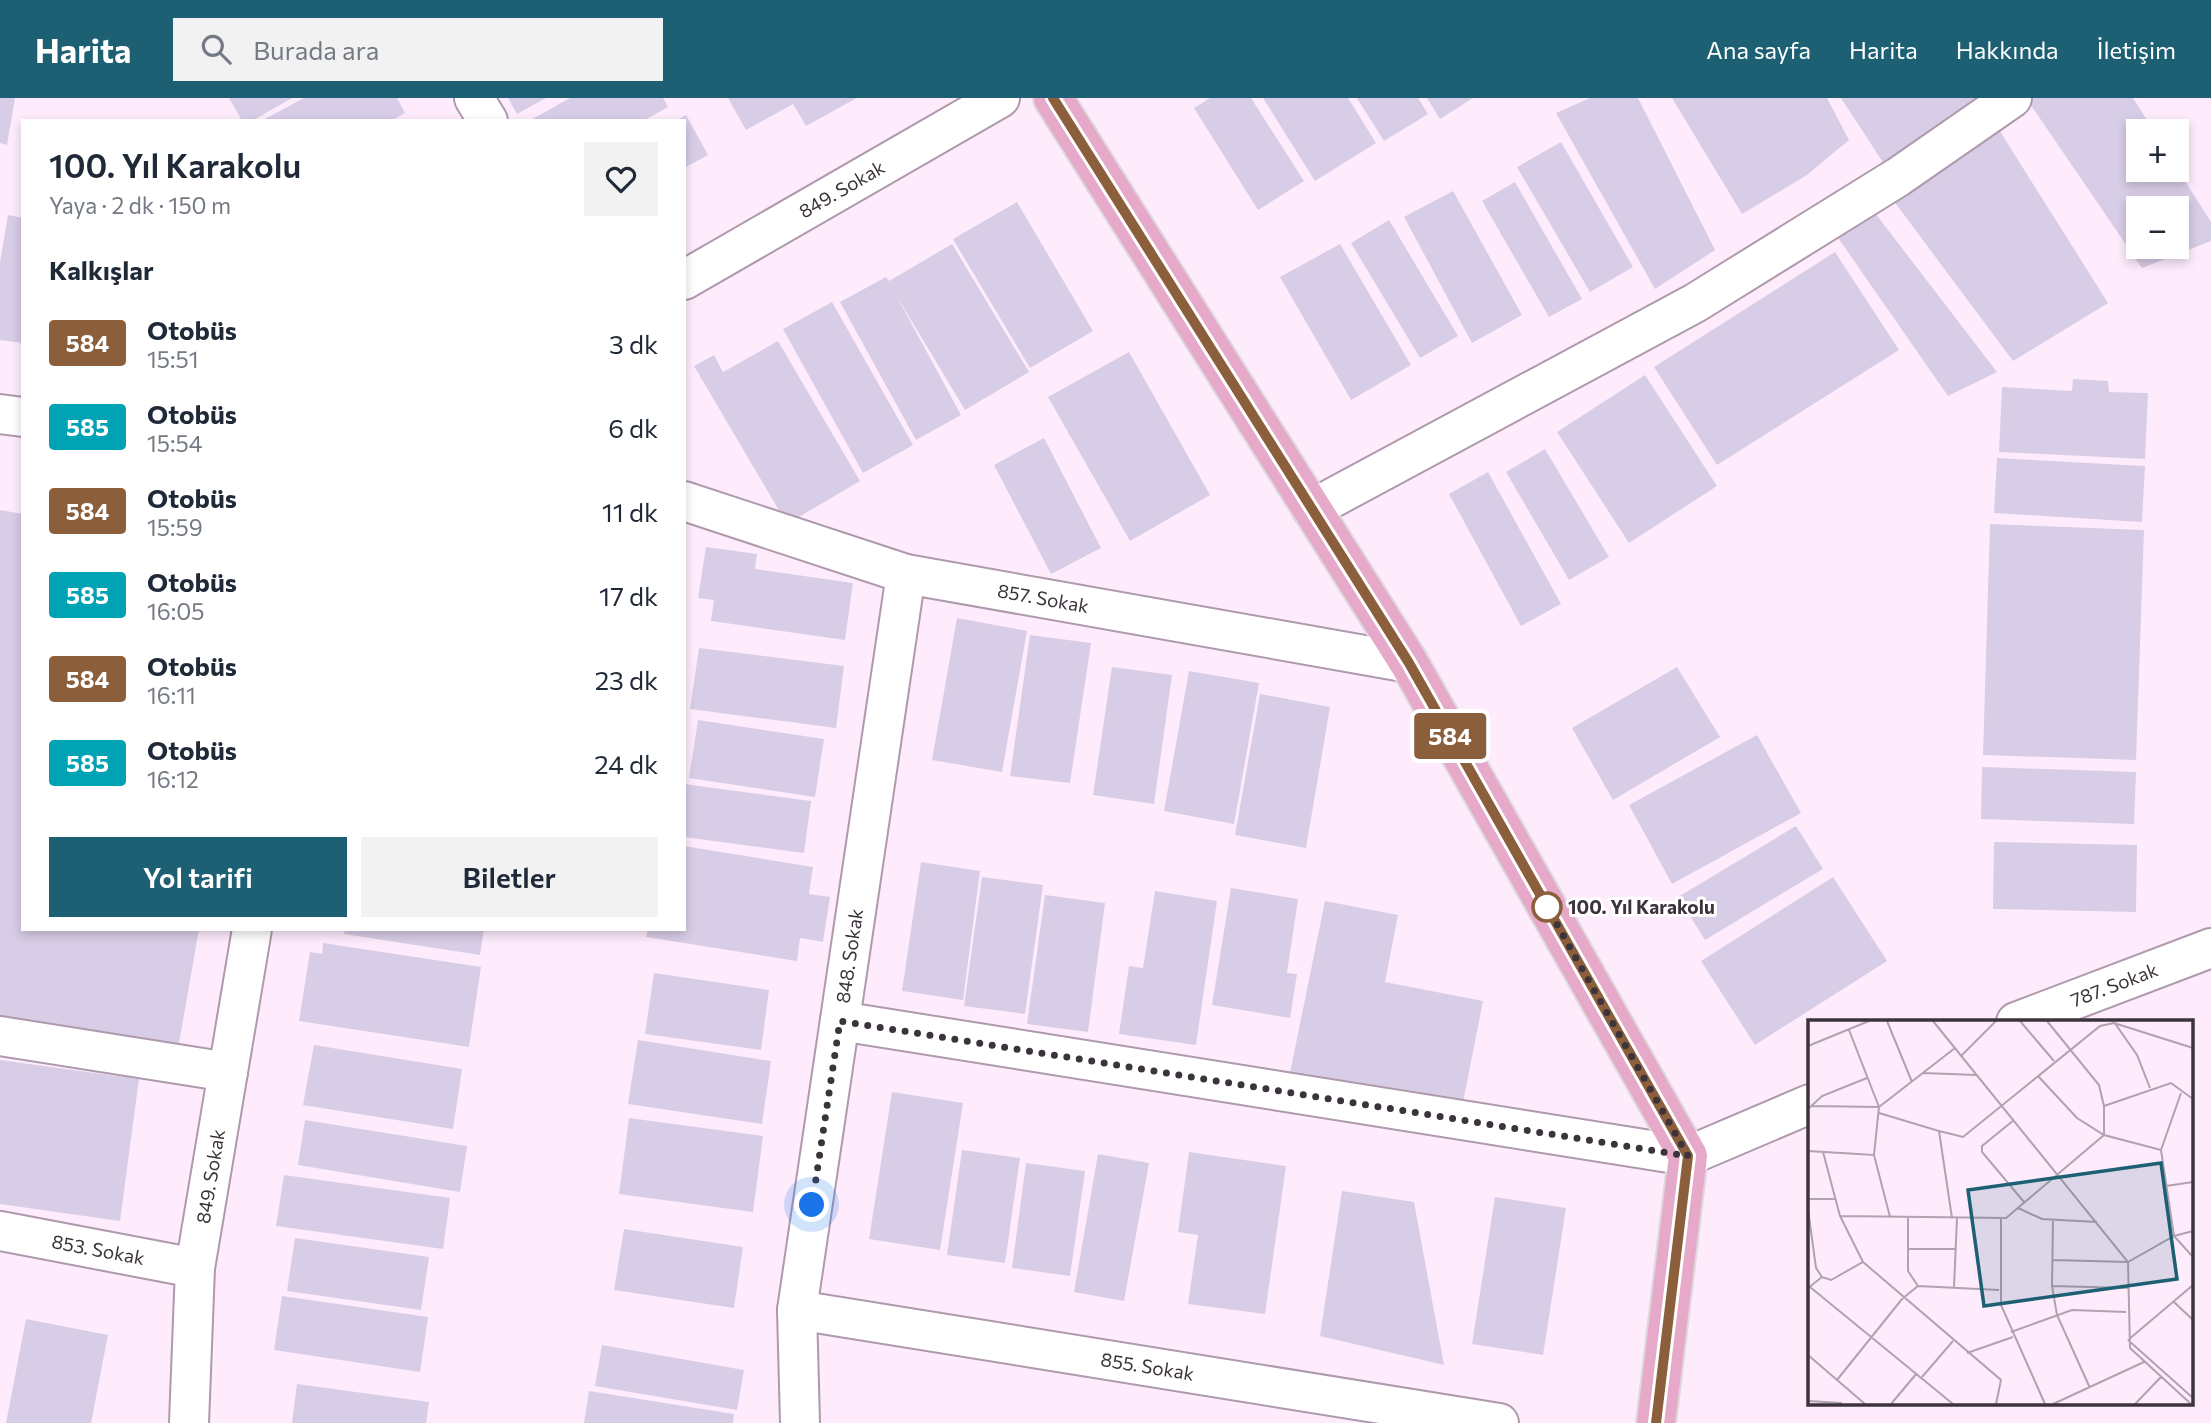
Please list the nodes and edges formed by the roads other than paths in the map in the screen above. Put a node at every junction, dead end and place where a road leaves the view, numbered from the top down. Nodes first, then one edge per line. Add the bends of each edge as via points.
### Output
1 (474, 98) edge
2 (1000, 98) edge
3 (1053, 98) edge
4 (2012, 98) edge
5 (487, 119) edge
6 (686, 279) edge
7 (0, 414) edge
8 (21, 417) edge
9 (686, 502) edge
10 (1312, 509) junction
11 (906, 574) junction
12 (1409, 663) junction
13 (252, 931) edge
14 (2211, 948) edge
15 (2021, 1020) edge
16 (840, 1021) junction
17 (0, 1036) edge
18 (228, 1072) junction
19 (1808, 1105) edge
20 (1688, 1156) junction
21 (0, 1231) edge
22 (195, 1268) junction
23 (797, 1310) junction
24 (189, 1423) edge
25 (800, 1423) edge
26 (1499, 1423) edge
27 (1656, 1423) edge

1 - 5 street
2 - 6 street, 849. Sokak
3 - 10 main road
4 - 10 street via 1898,177 1695,303
7 - 8 street
9 - 11 street, 857. Sokak
10 - 12 main road
11 - 12 street, 857. Sokak
11 - 16 street, 848. Sokak
12 - 20 main road
13 - 18 street, 849. Sokak
14 - 15 street, 787. Sokak
16 - 20 street
16 - 23 street, 848. Sokak
17 - 18 street
18 - 22 street, 849. Sokak
19 - 20 street
20 - 27 main road
21 - 22 street, 853. Sokak
22 - 24 street, 849. Sokak
23 - 25 street, 848. Sokak
23 - 26 street, 855. Sokak

